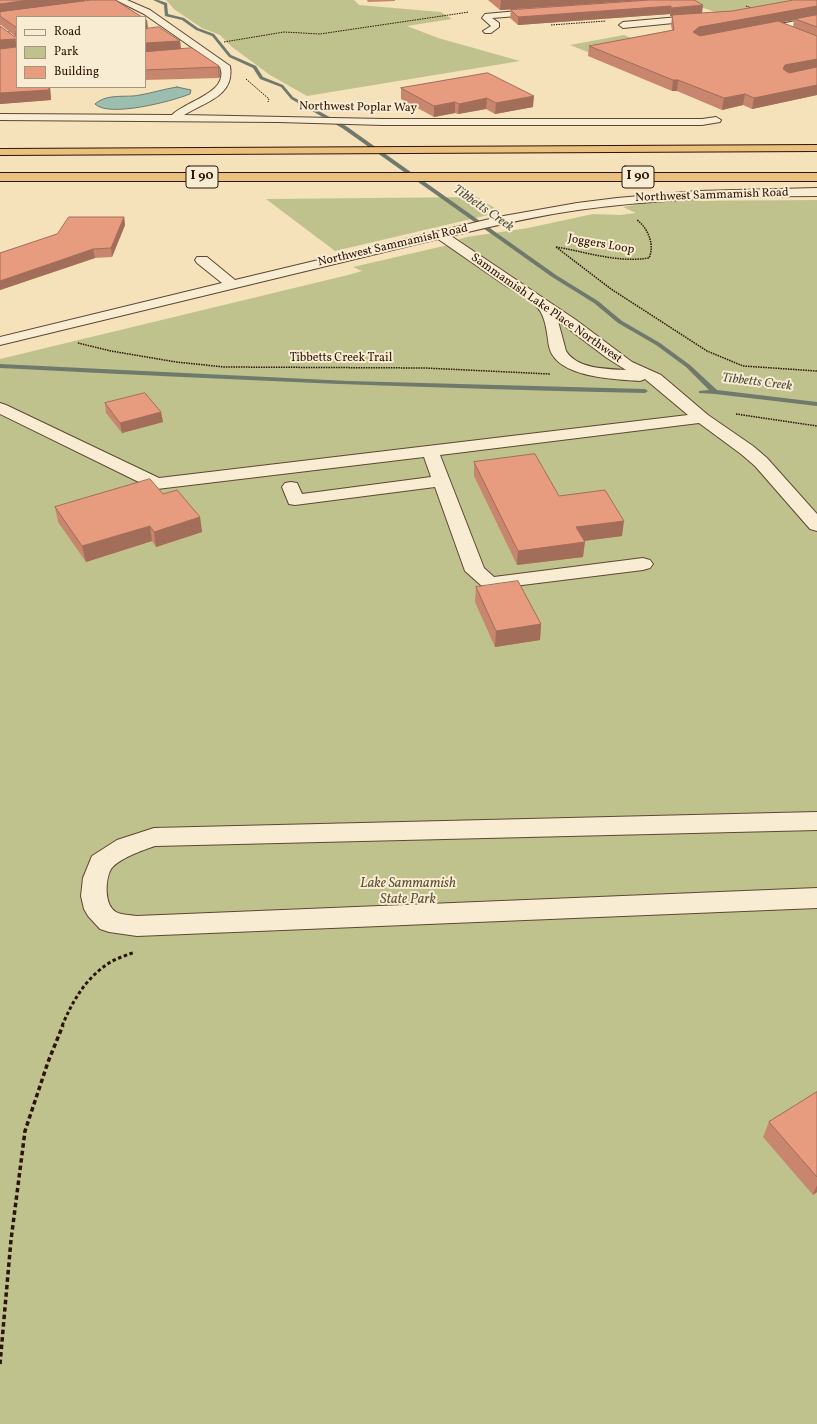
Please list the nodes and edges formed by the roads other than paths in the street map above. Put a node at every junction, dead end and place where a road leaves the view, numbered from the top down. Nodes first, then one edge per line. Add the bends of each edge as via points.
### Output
1 (120, 0) edge
2 (111, 4) edge
3 (548, 11) edge
4 (134, 15) edge
5 (710, 16) edge
6 (614, 20) edge
7 (817, 20) edge
8 (756, 21) edge
9 (623, 25) junction
10 (777, 28) junction
11 (0, 29) edge
12 (174, 30) junction
13 (488, 31) dead end
14 (160, 32) edge
15 (639, 32) dead end
16 (751, 32) edge
17 (9, 35) edge
18 (797, 35) edge
19 (208, 54) junction
20 (192, 55) edge
21 (0, 110) edge
22 (0, 117) edge
23 (43, 118) junction
24 (174, 119) junction
25 (716, 120) dead end
26 (7, 141) dead end
27 (362, 148) junction
28 (817, 148) edge
29 (0, 152) edge
30 (0, 177) edge
31 (404, 177) junction
32 (817, 177) edge
33 (0, 186) edge
34 (817, 192) edge
35 (605, 202) junction
36 (629, 215) road end
37 (457, 231) junction
38 (440, 235) junction
39 (202, 260) dead end
40 (233, 285) junction
41 (548, 297) junction
42 (571, 323) junction
43 (601, 328) dead end
44 (0, 340) edge
45 (637, 354) dead end
46 (613, 373) junction
47 (655, 378) junction
48 (0, 408) edge
49 (702, 418) junction
50 (430, 451) junction
51 (284, 468) junction
52 (440, 481) junction
53 (311, 484) dead end
54 (290, 487) junction
55 (817, 525) edge
56 (643, 564) dead end
57 (817, 821) edge
58 (817, 898) edge

1 - 12 street via 148,12
2 - 4 street
3 - 13 street via 501,14 486,18 496,25
5 - 9 street
6 - 9 street
7 - 10 street
8 - 10 street
9 - 15 street
10 - 16 street
10 - 18 street
11 - 17 street
12 - 14 street
12 - 19 street
19 - 20 street
19 - 24 street via 225,66 225,82 216,93 184,109
21 - 23 street via 43,108
22 - 23 street, Northwest Poplar Way
23 - 24 street, Northwest Poplar Way
24 - 25 street, Northwest Poplar Way via 342,122
26 - 27 highway
27 - 28 highway, I 90
27 - 29 highway, I 90
30 - 31 highway, I 90
31 - 32 highway, I 90
31 - 33 highway
34 - 35 street, Northwest Sammamish Road via 679,195
35 - 36 street
35 - 37 street, Northwest Sammamish Road via 551,210
37 - 38 street, Northwest Sammamish Road
37 - 41 street, Sammamish Lake Place Northwest
38 - 40 street, Northwest Sammamish Road
38 - 41 street, Sammamish Lake Place Northwest
39 - 40 street
40 - 44 street, Northwest Sammamish Road
41 - 42 street, Sammamish Lake Place Northwest
41 - 43 street, Sammamish Lake Place Northwest
41 - 46 street via 558,352 563,360 572,365
42 - 46 street via 576,339 584,351
42 - 47 street, Sammamish Lake Place Northwest via 627,365
45 - 47 street, Sammamish Lake Place Northwest via 646,362
46 - 47 street
47 - 49 street, Sammamish Lake Place Northwest
48 - 51 street via 157,484
49 - 50 street
49 - 55 street, Sammamish Lake Place Northwest via 761,462
50 - 51 street
50 - 52 street
51 - 54 street
52 - 54 street via 295,500
52 - 56 street via 475,571 490,583
53 - 54 street
57 - 58 street via 154,837 126,846 101,863 94,896 97,909 109,922 137,926

